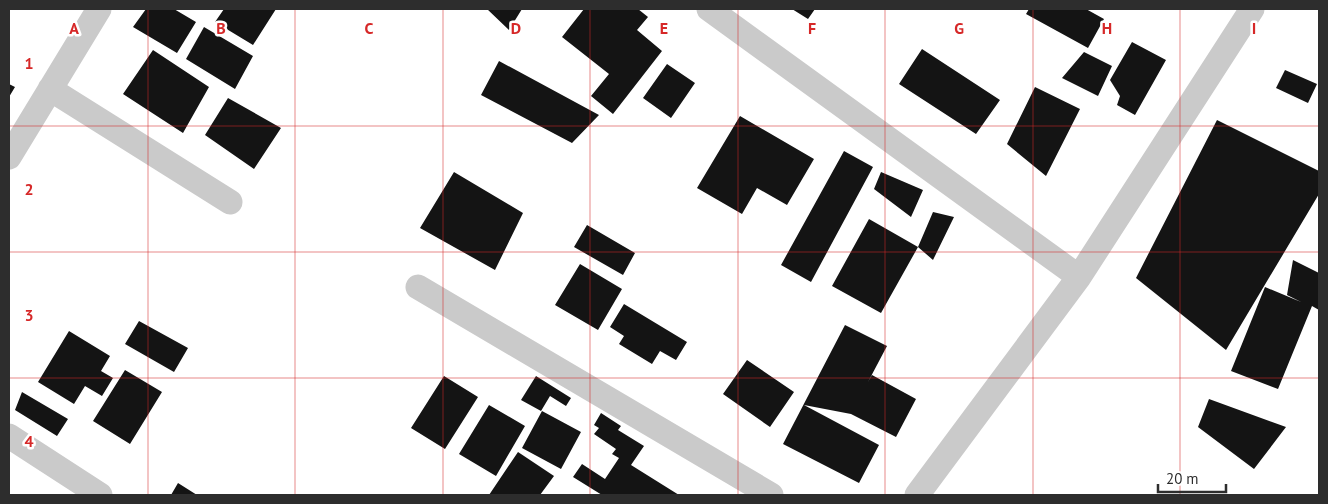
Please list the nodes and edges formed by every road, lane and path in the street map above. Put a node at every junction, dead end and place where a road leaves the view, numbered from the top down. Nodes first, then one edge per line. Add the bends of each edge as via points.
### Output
1 (99, 9) edge
2 (708, 9) edge
3 (1252, 9) edge
4 (50, 89) junction
5 (9, 157) edge
6 (230, 202) dead end
7 (1080, 276) junction
8 (418, 287) dead end
9 (9, 436) edge
10 (100, 495) edge
11 (771, 495) edge
12 (917, 495) edge

1 - 4 street
2 - 7 street
3 - 7 street
4 - 5 street
4 - 6 street
7 - 12 street
8 - 11 street
9 - 10 street

